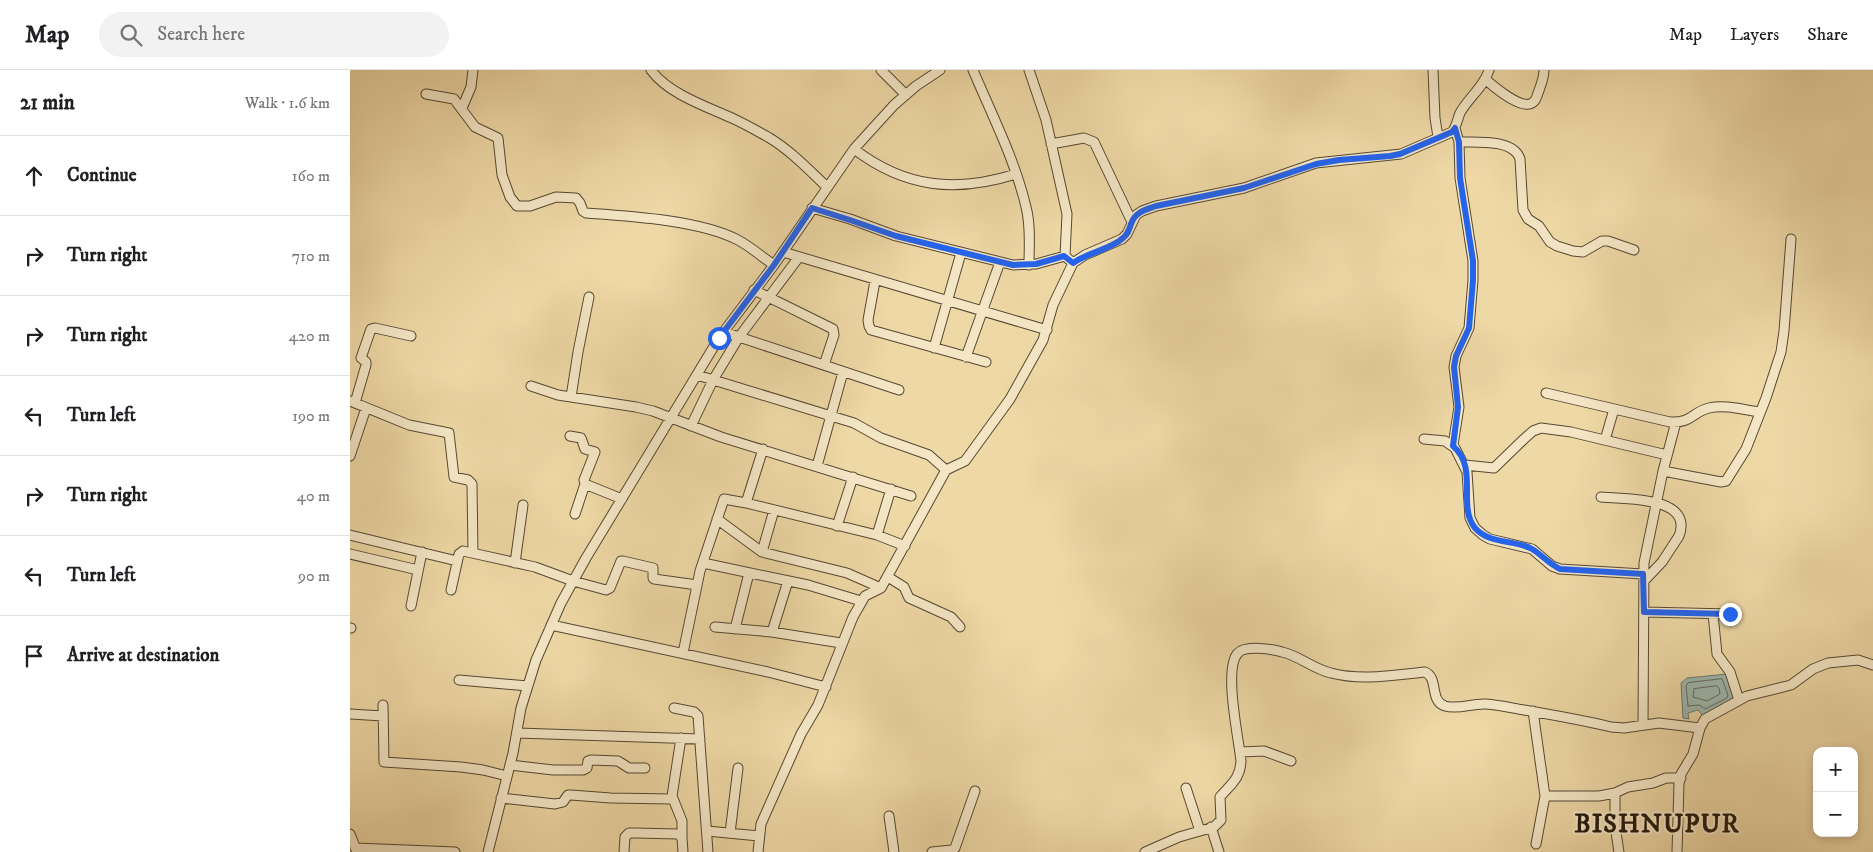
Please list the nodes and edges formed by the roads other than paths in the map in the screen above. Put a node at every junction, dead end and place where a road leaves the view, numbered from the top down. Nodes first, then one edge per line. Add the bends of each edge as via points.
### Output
1 (473, 70) edge
2 (651, 70) edge
3 (882, 70) edge
4 (940, 70) edge
5 (973, 70) edge
6 (1029, 70) edge
7 (1433, 70) edge
8 (1544, 70) edge
9 (1487, 74) edge
10 (426, 94) dead end
11 (906, 95) junction
12 (462, 108) junction
13 (1455, 128) junction
14 (1438, 137) junction
15 (1459, 142) junction
16 (1051, 144) junction
17 (854, 149) junction
18 (1016, 174) junction
19 (827, 187) junction
20 (812, 208) junction
21 (1132, 222) junction
22 (1790, 239) dead end
23 (1634, 250) dead end
24 (783, 252) junction
25 (961, 253) junction
26 (1064, 256) junction
27 (799, 257) junction
28 (1000, 262) junction
29 (1073, 263) junction
30 (774, 265) junction
31 (1029, 265) junction
32 (875, 280) junction
33 (754, 290) junction
34 (589, 297) dead end
35 (768, 297) junction
36 (948, 300) junction
37 (983, 310) junction
38 (1046, 330) junction
39 (724, 332) junction
40 (411, 336) dead end
41 (738, 337) junction
42 (934, 348) junction
43 (966, 357) junction
44 (986, 362) dead end
45 (824, 365) junction
46 (843, 372) junction
47 (697, 375) junction
48 (713, 380) junction
49 (531, 386) dead end
50 (899, 390) dead end
51 (1546, 394) dead end
52 (571, 398) junction
53 (353, 402) edge
54 (366, 408) junction
55 (1614, 409) junction
56 (1760, 412) junction
57 (831, 416) junction
58 (671, 417) junction
59 (1676, 422) junction
60 (691, 426) junction
61 (354, 432) edge
62 (570, 436) dead end
63 (1424, 439) dead end
64 (1605, 440) junction
65 (1453, 446) junction
66 (763, 450) junction
67 (1667, 454) junction
68 (350, 456) edge
69 (1464, 465) junction
70 (817, 466) junction
71 (946, 470) junction
72 (1663, 471) junction
73 (853, 477) junction
74 (586, 484) junction
75 (891, 489) junction
76 (911, 496) dead end
77 (1602, 497) dead end
78 (622, 499) junction
79 (1657, 502) junction
80 (746, 503) junction
81 (524, 505) dead end
82 (774, 510) junction
83 (575, 514) dead end
84 (717, 519) junction
85 (837, 526) junction
86 (350, 534) edge
87 (877, 536) junction
88 (905, 546) junction
89 (422, 552) junction
90 (762, 552) junction
91 (473, 553) junction
92 (350, 554) edge
93 (457, 561) junction
94 (515, 563) junction
95 (703, 563) junction
96 (418, 570) junction
97 (749, 573) junction
98 (888, 577) junction
99 (1643, 578) junction
100 (788, 581) junction
101 (573, 582) junction
102 (698, 585) junction
103 (882, 588) junction
104 (451, 590) dead end
105 (861, 601) junction
106 (411, 606) dead end
107 (1644, 612) junction
108 (1713, 614) junction
109 (1730, 614) dead end
110 (551, 624) junction
111 (715, 627) dead end
112 (960, 628) dead end
113 (735, 629) junction
114 (772, 632) junction
115 (842, 643) junction
116 (683, 654) junction
117 (1873, 665) edge
118 (459, 680) dead end
119 (528, 686) junction
120 (826, 687) junction
121 (1739, 700) junction
122 (382, 706) dead end
123 (674, 708) dead end
124 (1533, 711) junction
125 (350, 714) edge
126 (383, 716) junction
127 (1643, 725) junction
128 (1700, 728) junction
129 (517, 733) junction
130 (681, 738) junction
131 (700, 739) junction
132 (1240, 752) junction
133 (1291, 760) dead end
134 (510, 765) junction
135 (645, 768) dead end
136 (738, 768) dead end
137 (507, 776) junction
138 (1681, 778) junction
139 (1186, 788) dead end
140 (975, 791) dead end
141 (1615, 793) junction
142 (1545, 796) junction
143 (501, 798) junction
144 (672, 800) junction
145 (889, 816) dead end
146 (1211, 828) junction
147 (708, 831) junction
148 (1200, 831) junction
149 (730, 833) junction
150 (350, 834) edge
151 (759, 836) junction
152 (682, 838) junction
153 (1536, 844) dead end
154 (356, 850) edge
155 (455, 852) edge
156 (488, 852) edge
157 (624, 852) edge
158 (683, 852) edge
159 (708, 852) edge
160 (758, 852) edge
161 (894, 852) edge
162 (932, 852) edge
163 (1145, 852) edge
164 (1219, 852) edge
165 (1619, 852) edge
166 (1677, 852) edge

1 - 12 street via 471,87
2 - 19 street via 683,95 778,143
3 - 11 street
4 - 11 street
5 - 18 street
6 - 16 street
7 - 14 street
8 - 9 street via 1535,100 1528,104 1496,89
9 - 13 street via 1461,111
10 - 12 street via 450,97
11 - 17 street
12 - 30 street via 475,127 498,138 502,175 517,206 530,206 556,197 576,198 586,213 651,219 723,234 738,240
13 - 14 street
13 - 15 street
14 - 21 street via 1400,154 1316,164 1244,188 1156,206 1142,211
15 - 23 street via 1496,144 1519,154 1522,210 1550,242 1583,252 1608,240
15 - 65 street via 1460,178 1473,280 1469,328 1454,367 1458,407
16 - 21 street via 1084,138 1094,142
16 - 26 street via 1067,214
17 - 18 street via 880,168 937,185 987,182
17 - 19 street
18 - 31 street via 1027,208
19 - 20 street
20 - 24 street
20 - 25 street via 896,236
21 - 29 street via 1122,239
22 - 56 street via 1782,345
24 - 27 street
24 - 30 street
25 - 28 street
25 - 36 street
26 - 29 street
26 - 31 street
27 - 32 street
27 - 35 street
28 - 31 street
28 - 37 street
29 - 38 street via 1053,305
30 - 33 street
32 - 36 street
32 - 42 street via 868,320 871,330
33 - 35 street
33 - 39 street
34 - 52 street
35 - 41 street
35 - 45 street via 833,329
36 - 37 street
36 - 42 street
37 - 38 street
37 - 43 street
38 - 71 street via 1000,415 965,461
39 - 41 street
39 - 47 street
40 - 53 street via 371,329 361,358 366,366
41 - 45 street
41 - 48 street
42 - 43 street
43 - 44 street
45 - 46 street
46 - 50 street
46 - 57 street
47 - 48 street
47 - 58 street
48 - 57 street
48 - 60 street
49 - 52 street
51 - 55 street
52 - 58 street via 636,407
53 - 54 street
54 - 61 street
54 - 91 street via 416,427 449,433 454,477 472,484
55 - 59 street
55 - 64 street
56 - 59 street via 1715,407
56 - 72 street via 1746,449 1726,481
57 - 70 street
57 - 71 street via 929,455
58 - 60 street
58 - 78 street
59 - 67 street
60 - 66 street
61 - 68 street
62 - 74 street via 581,438 585,449 595,452 584,480
63 - 65 street via 1445,441
64 - 67 street
64 - 69 street via 1542,428 1533,431 1494,468
65 - 69 street
66 - 70 street
66 - 80 street
67 - 72 street
69 - 99 street via 1470,518 1483,535 1532,549 1560,569
70 - 73 street
71 - 88 street
72 - 79 street
73 - 75 street
73 - 85 street
74 - 78 street
74 - 83 street
75 - 76 street
75 - 87 street
77 - 79 street
78 - 101 street
79 - 99 street
79 - 99 street via 1676,513 1680,518 1681,532 1662,562
80 - 82 street
80 - 84 street via 724,499
81 - 94 street
82 - 85 street
82 - 90 street
84 - 90 street
84 - 95 street
85 - 87 street
86 - 89 street
87 - 88 street
88 - 98 street
89 - 93 street
89 - 96 street
90 - 103 street via 847,573
91 - 93 street via 460,551
91 - 94 street
92 - 96 street
93 - 104 street
94 - 101 street via 542,569
95 - 97 street
95 - 102 street
96 - 106 street
97 - 100 street
97 - 113 street
98 - 103 street
98 - 112 street via 904,587 910,598 951,617
99 - 107 street
100 - 105 street
100 - 114 street
101 - 102 street via 608,589 621,561 624,561 653,568 654,579
101 - 110 street
102 - 116 street
103 - 105 street via 868,593
105 - 115 street
107 - 108 street
107 - 127 street
108 - 109 street
108 - 121 street via 1717,654 1730,672
110 - 116 street
110 - 119 street
111 - 113 street
113 - 114 street
114 - 115 street
115 - 120 street
116 - 120 street
117 - 121 street via 1858,660 1828,663 1813,669 1791,685
118 - 119 street
119 - 129 street
120 - 151 street via 800,734 761,824
121 - 128 street via 1705,719
122 - 126 street
123 - 131 street via 696,713
124 - 127 street via 1624,728
124 - 132 street via 1486,704 1444,706 1436,698 1432,678 1425,672 1339,675 1283,652 1249,648 1237,653 1231,675
124 - 142 street
125 - 126 street
126 - 137 street via 383,760 386,763 483,770
127 - 128 street via 1659,723
128 - 138 street via 1693,754
129 - 130 street
129 - 134 street
130 - 131 street
130 - 144 street
131 - 147 street
132 - 133 street via 1264,751
132 - 146 street via 1238,778 1220,797 1221,820
134 - 135 street via 583,770 591,760 618,761 629,768
134 - 137 street
136 - 149 street
137 - 143 street
138 - 141 street via 1666,778
138 - 166 street
139 - 148 street
140 - 162 street via 955,848
141 - 142 street
141 - 165 street
142 - 153 street
143 - 144 street via 555,804 568,795
143 - 156 street
144 - 152 street via 682,821
145 - 161 street
146 - 148 street
146 - 164 street
147 - 149 street
147 - 159 street
148 - 163 street
149 - 151 street
150 - 154 street
151 - 160 street
152 - 157 street via 675,834 632,833 625,837
152 - 158 street
154 - 155 street

